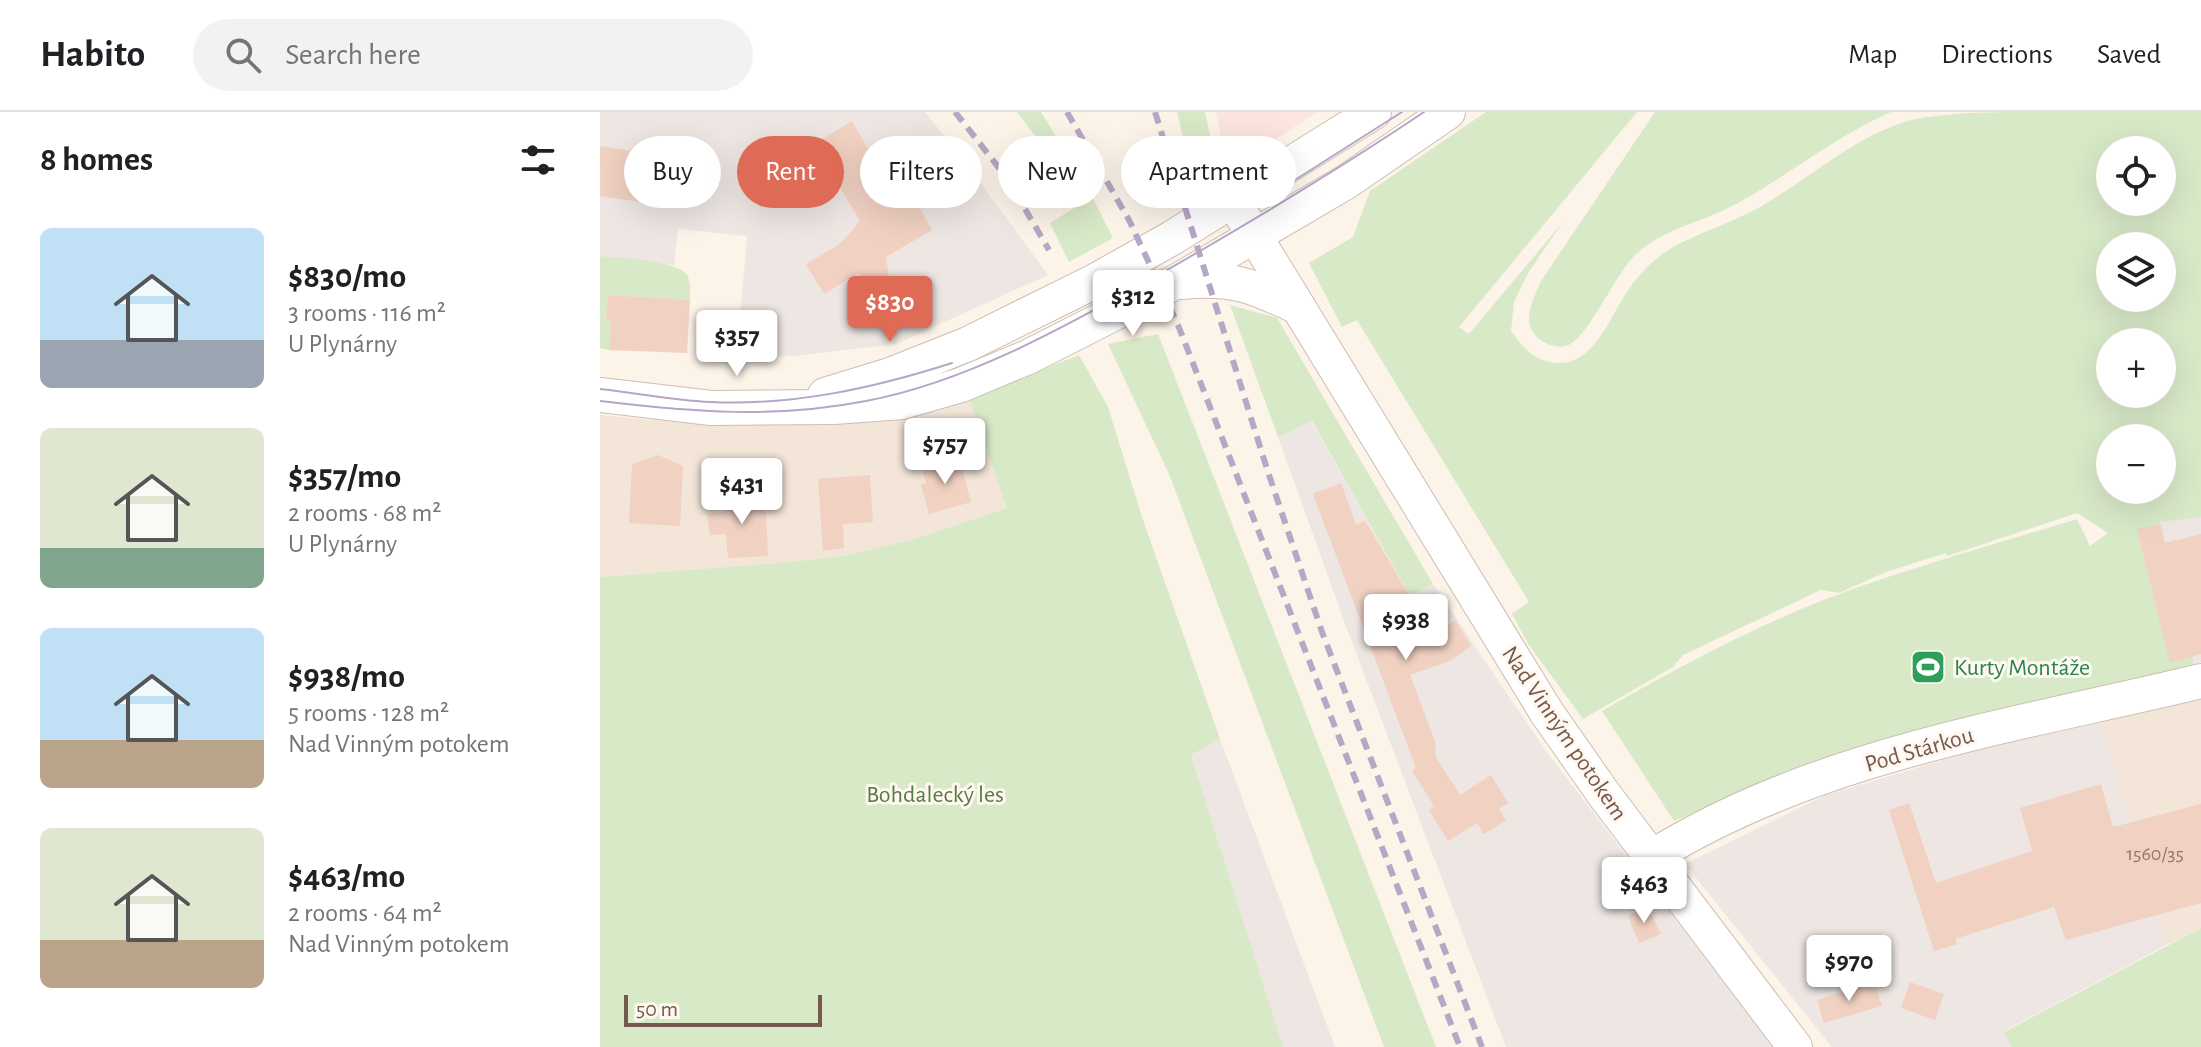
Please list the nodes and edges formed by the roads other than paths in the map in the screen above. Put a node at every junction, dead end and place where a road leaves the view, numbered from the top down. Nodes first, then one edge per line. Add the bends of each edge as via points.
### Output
1 (1374, 112) edge
2 (1448, 112) edge
3 (1296, 160) edge
4 (1217, 208) edge
5 (1237, 208) edge
6 (1255, 237) junction
7 (1174, 283) junction
8 (1298, 307) junction
9 (600, 395) edge
10 (763, 407) junction
11 (2201, 681) edge
12 (1652, 857) junction
13 (1795, 1047) edge

1 - 3 street
2 - 6 street
4 - 10 street via 1095,281 968,344 845,390
5 - 6 street, Nad Vinným potokem
6 - 7 street
6 - 8 street, Nad Vinným potokem
7 - 8 street via 1217,279 1256,287
7 - 10 street via 1028,357 917,399 882,405
8 - 12 street, Nad Vinným potokem via 1547,713
9 - 10 street via 711,408
11 - 12 street, Pod Stárkou via 1959,737 1813,780 1725,815
12 - 13 street, Nad Vinným potokem

